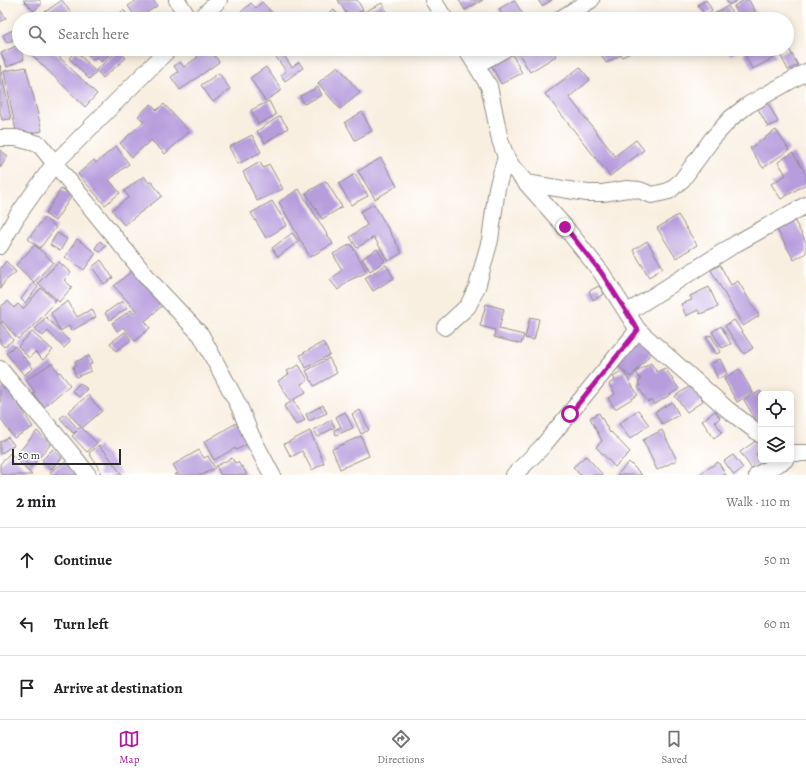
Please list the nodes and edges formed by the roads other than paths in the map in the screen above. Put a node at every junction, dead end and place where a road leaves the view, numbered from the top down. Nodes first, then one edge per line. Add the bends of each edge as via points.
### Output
1 (177, 0) edge
2 (219, 0) edge
3 (591, 0) edge
4 (434, 1) edge
5 (185, 12) edge
6 (207, 12) edge
7 (441, 12) edge
8 (571, 12) edge
9 (163, 56) edge
10 (470, 56) edge
11 (492, 56) edge
12 (476, 65) junction
13 (806, 72) edge
14 (0, 138) edge
15 (506, 157) junction
16 (54, 164) junction
17 (526, 183) junction
18 (806, 205) edge
19 (0, 246) edge
20 (628, 312) junction
21 (445, 328) dead end
22 (638, 330) junction
23 (0, 369) edge
24 (758, 433) edge
25 (780, 463) edge
26 (88, 475) edge
27 (272, 475) edge
28 (514, 475) edge
29 (757, 475) edge

1 - 5 street
2 - 6 street
3 - 8 street
4 - 7 street
9 - 16 street
10 - 12 street
11 - 12 street
12 - 15 street via 489,86
13 - 17 street via 748,105 731,118 682,180 669,191 652,195 627,189 603,194
14 - 16 street via 16,138 39,144
15 - 17 street
15 - 21 street via 478,287 468,306
16 - 19 street via 17,216
16 - 27 street via 152,283 201,335
17 - 20 street via 601,272
18 - 20 street via 737,244
20 - 22 street
22 - 24 street via 727,409
22 - 28 street via 561,425
23 - 26 street via 70,450
25 - 29 street

